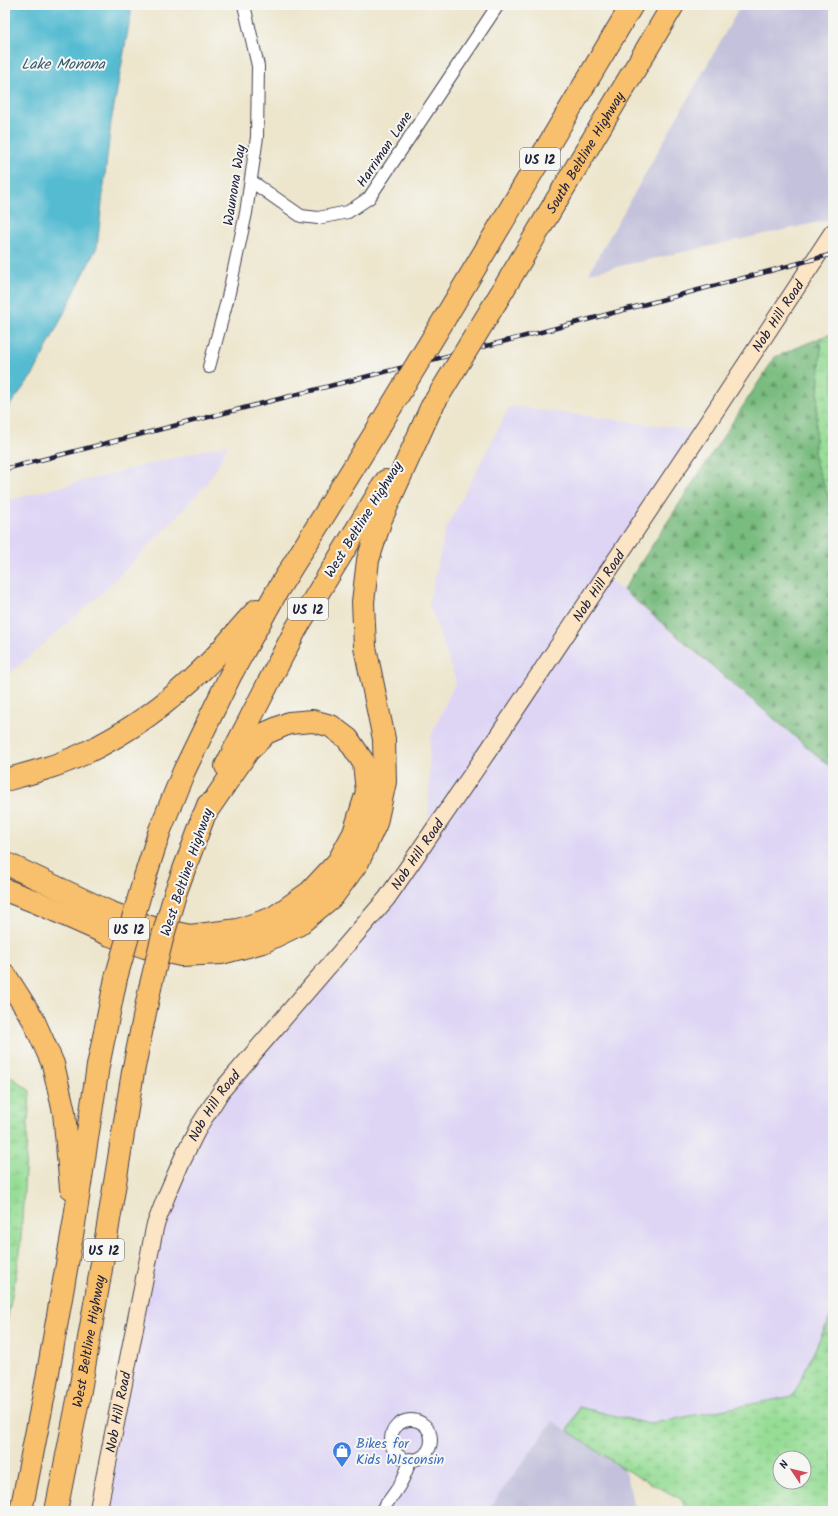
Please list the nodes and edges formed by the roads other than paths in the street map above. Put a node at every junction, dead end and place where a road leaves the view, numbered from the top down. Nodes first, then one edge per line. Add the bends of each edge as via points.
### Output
1 (244, 5) edge
2 (498, 5) edge
3 (632, 5) edge
4 (673, 5) edge
5 (251, 181) junction
6 (833, 232) edge
7 (497, 300) joint
8 (209, 367) dead end
9 (431, 408) junction
10 (277, 592) junction
11 (5, 780) edge
12 (202, 818) junction
13 (5, 863) edge
14 (5, 890) edge
15 (5, 975) edge
16 (74, 1224) junction
17 (410, 1459) dead end
18 (21, 1511) edge
19 (56, 1511) edge
20 (98, 1511) edge
21 (381, 1511) edge

1 - 5 street, Waunona Way via 258,66 257,137
2 - 5 street, Harriman Lane via 369,198 348,212 318,218 301,216
3 - 10 highway, US 12, bridge
4 - 7 highway, South Beltline Highway / US 12
5 - 8 street, Waunona Way via 228,297
6 - 20 street, Nob Hill Road via 387,898 222,1090 199,1126 166,1197 154,1232
7 - 9 highway, West Beltline Highway / US 12, bridge
9 - 12 highway, West Beltline Highway / US 12 via 296,629 236,745
9 - 14 highway via 381,519 368,560 363,602 365,647 384,740 385,782 376,823 358,862 333,896 298,925 263,942 222,953 181,955 145,947 110,935
10 - 11 highway via 242,625 215,658 139,722 112,740 82,755 44,770
10 - 16 highway, US 12, bridge via 230,676 184,771 160,830 116,978 98,1066
12 - 13 highway via 248,751 266,733 289,723 313,722 331,726 348,739 364,763 367,792 354,833 338,862 310,892 273,918 238,930 190,936 153,928 109,912
12 - 19 highway, West Beltline Highway / US 12, bridge via 176,891 150,988 133,1072 80,1390
15 - 16 highway via 33,1019 53,1064 64,1112
16 - 18 highway, US 12
17 - 21 street via 402,1483

